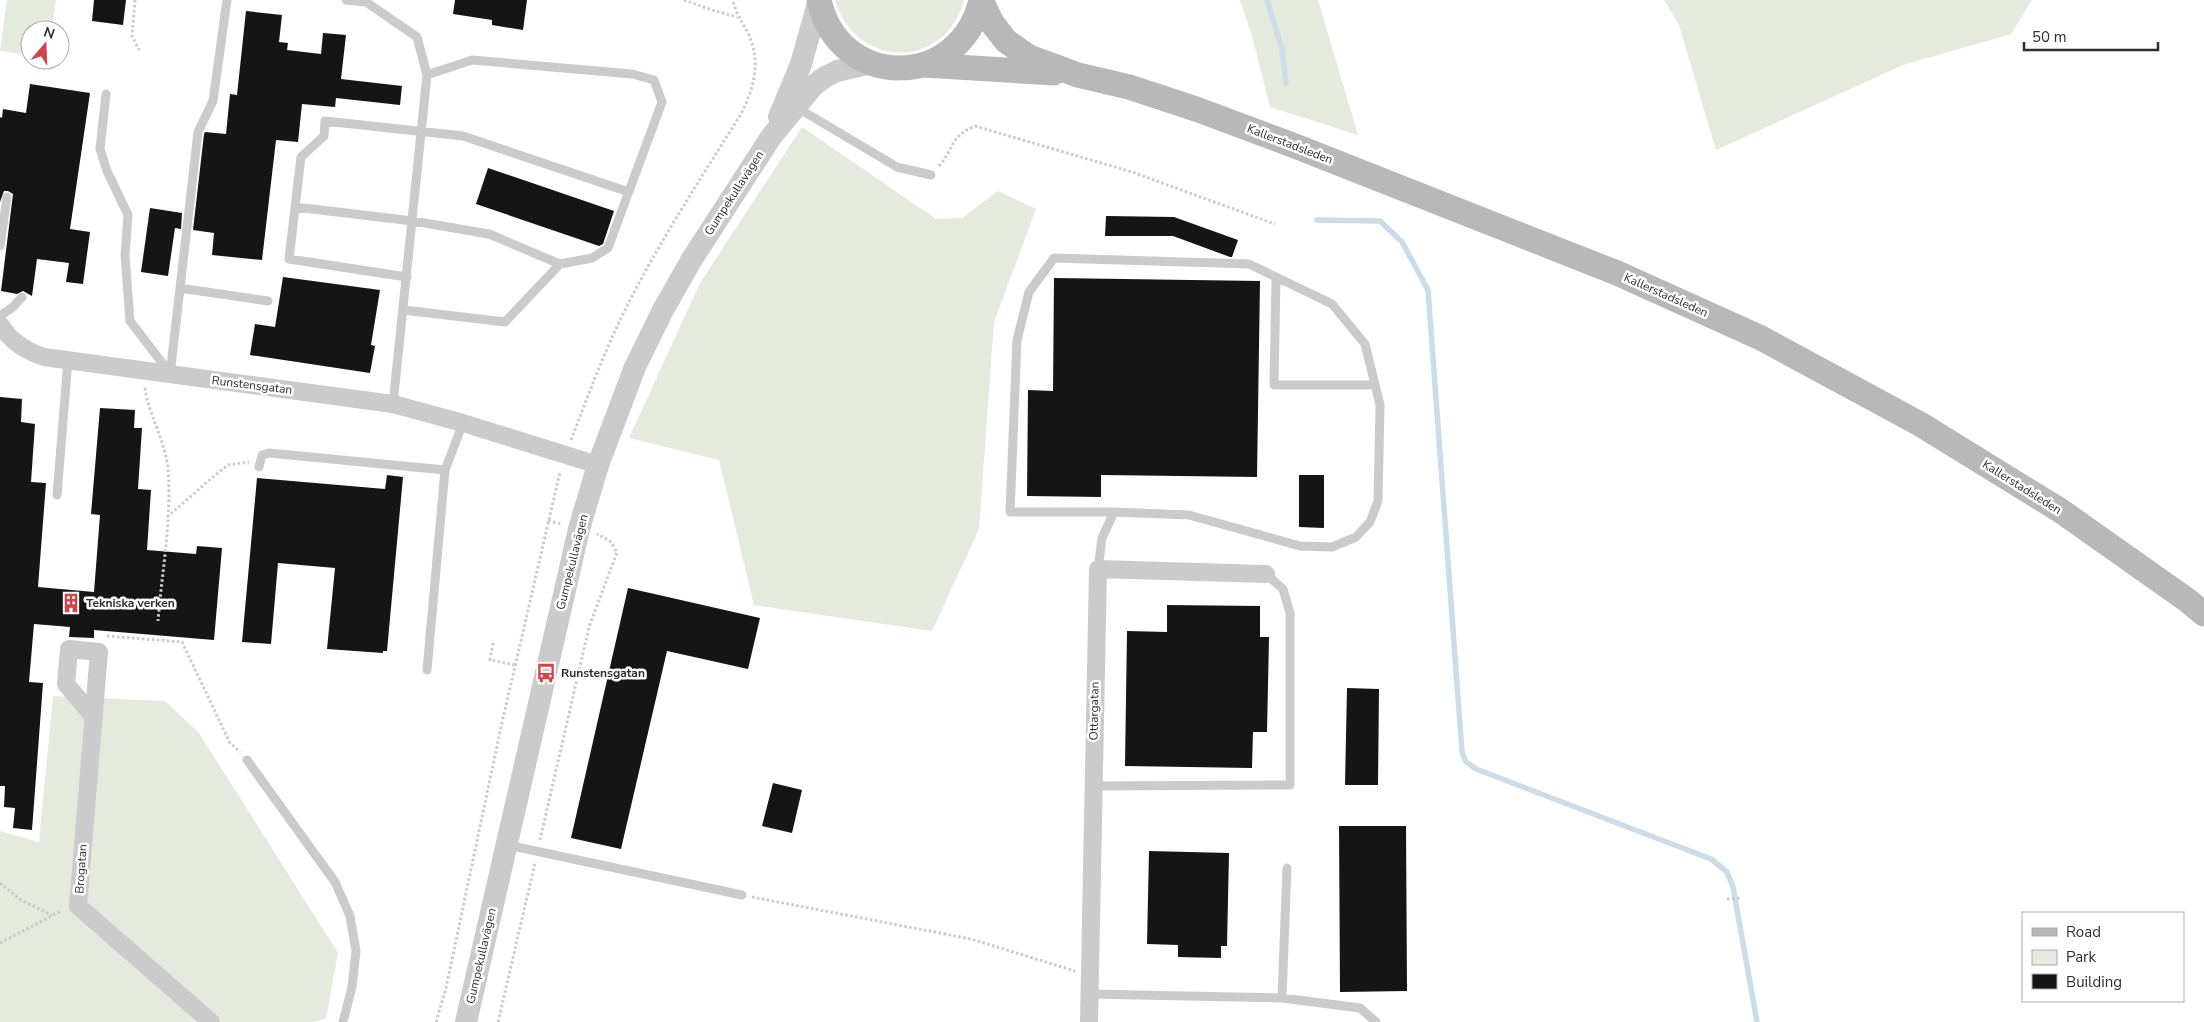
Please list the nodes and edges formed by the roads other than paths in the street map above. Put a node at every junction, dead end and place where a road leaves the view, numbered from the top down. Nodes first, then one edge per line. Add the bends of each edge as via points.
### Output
1 (227, 0) edge
2 (346, 0) edge
3 (819, 0) edge
4 (981, 0) edge
5 (366, 1) edge
6 (872, 63) junction
7 (922, 65) junction
8 (427, 74) junction
9 (1078, 75) junction
10 (106, 94) dead end
11 (796, 107) junction
12 (421, 131) junction
13 (771, 136) junction
14 (931, 175) road end
15 (629, 192) junction
16 (7, 197) dead end
17 (295, 207) junction
18 (413, 221) junction
19 (0, 246) edge
20 (560, 264) junction
21 (407, 277) junction
22 (1276, 278) junction
23 (180, 288) junction
24 (22, 297) dead end
25 (268, 301) dead end
26 (404, 310) junction
27 (0, 316) edge
28 (0, 324) edge
29 (68, 360) junction
30 (170, 374) junction
31 (1375, 385) junction
32 (393, 404) junction
33 (463, 423) junction
34 (259, 464) road end
35 (598, 465) junction
36 (445, 470) junction
37 (57, 495) dead end
38 (1114, 512) junction
39 (1098, 569) junction
40 (1266, 574) joint
41 (2204, 614) edge
42 (427, 670) dead end
43 (93, 716) junction
44 (247, 760) road end
45 (1093, 786) junction
46 (506, 845) junction
47 (1287, 868) dead end
48 (742, 895) road end
49 (1090, 994) junction
50 (1282, 998) junction
51 (211, 1022) edge
52 (343, 1022) edge
53 (466, 1022) edge
54 (1089, 1022) edge
55 (1376, 1022) edge

1 - 23 lane via 213,100 198,132
2 - 5 lane
3 - 6 main road via 836,38 852,53
3 - 13 street, Gumpekullavägen via 801,64
4 - 7 main road via 974,22 961,41 944,56
4 - 9 main road, Kallerstadsleden via 992,23 1006,41 1029,57
5 - 8 lane via 417,37
6 - 7 main road via 897,68
6 - 11 street, Gumpekullavägen via 824,76
7 - 9 main road, Kallerstadsleden
8 - 12 lane
8 - 15 lane via 472,60 632,74 654,80 662,102
9 - 41 main road, Kallerstadsleden via 1129,87 1296,146 1617,273 1761,338 1920,424 2061,511
10 - 30 lane via 100,149 128,215 125,255 130,321
11 - 13 street, Gumpekullavägen
11 - 14 lane via 896,168
12 - 15 lane via 463,136
12 - 17 lane via 326,121 324,136 301,157
12 - 18 lane
13 - 35 street, Gumpekullavägen via 663,310 635,367
15 - 20 lane via 608,248 592,258
16 - 19 lane
17 - 18 lane
17 - 21 lane via 289,259
18 - 20 lane via 490,234
18 - 21 lane
20 - 26 lane via 505,322
21 - 26 lane
22 - 31 lane via 1332,304 1365,344
22 - 31 lane via 1274,385
22 - 38 lane via 1249,264 1054,258 1029,292 1017,340 1010,512
23 - 25 lane
23 - 30 lane
24 - 27 lane
26 - 32 lane
28 - 29 street, Runstensgatan via 10,337 33,353
29 - 30 street, Runstensgatan
29 - 37 lane
30 - 32 street, Runstensgatan
31 - 38 lane via 1380,405 1378,501 1370,522 1356,537 1332,547 1300,546 1189,515
32 - 33 street, Runstensgatan
33 - 35 street, Runstensgatan
33 - 36 lane
34 - 36 lane via 262,455 269,453
35 - 46 street, Gumpekullavägen via 579,529
36 - 42 lane
38 - 39 lane via 1102,538
39 - 40 street
39 - 45 street, Ottargatan
40 - 45 lane via 1283,589 1290,613 1290,785
43 - 43 street, Brogatan via 99,652 70,649 66,684
43 - 51 street, Brogatan via 78,906
44 - 52 lane via 335,882 350,916 356,951 352,987
45 - 49 street, Ottargatan
46 - 48 lane
46 - 53 street, Gumpekullavägen
47 - 50 lane
49 - 50 lane
49 - 54 street, Ottargatan
50 - 55 lane via 1360,1008

